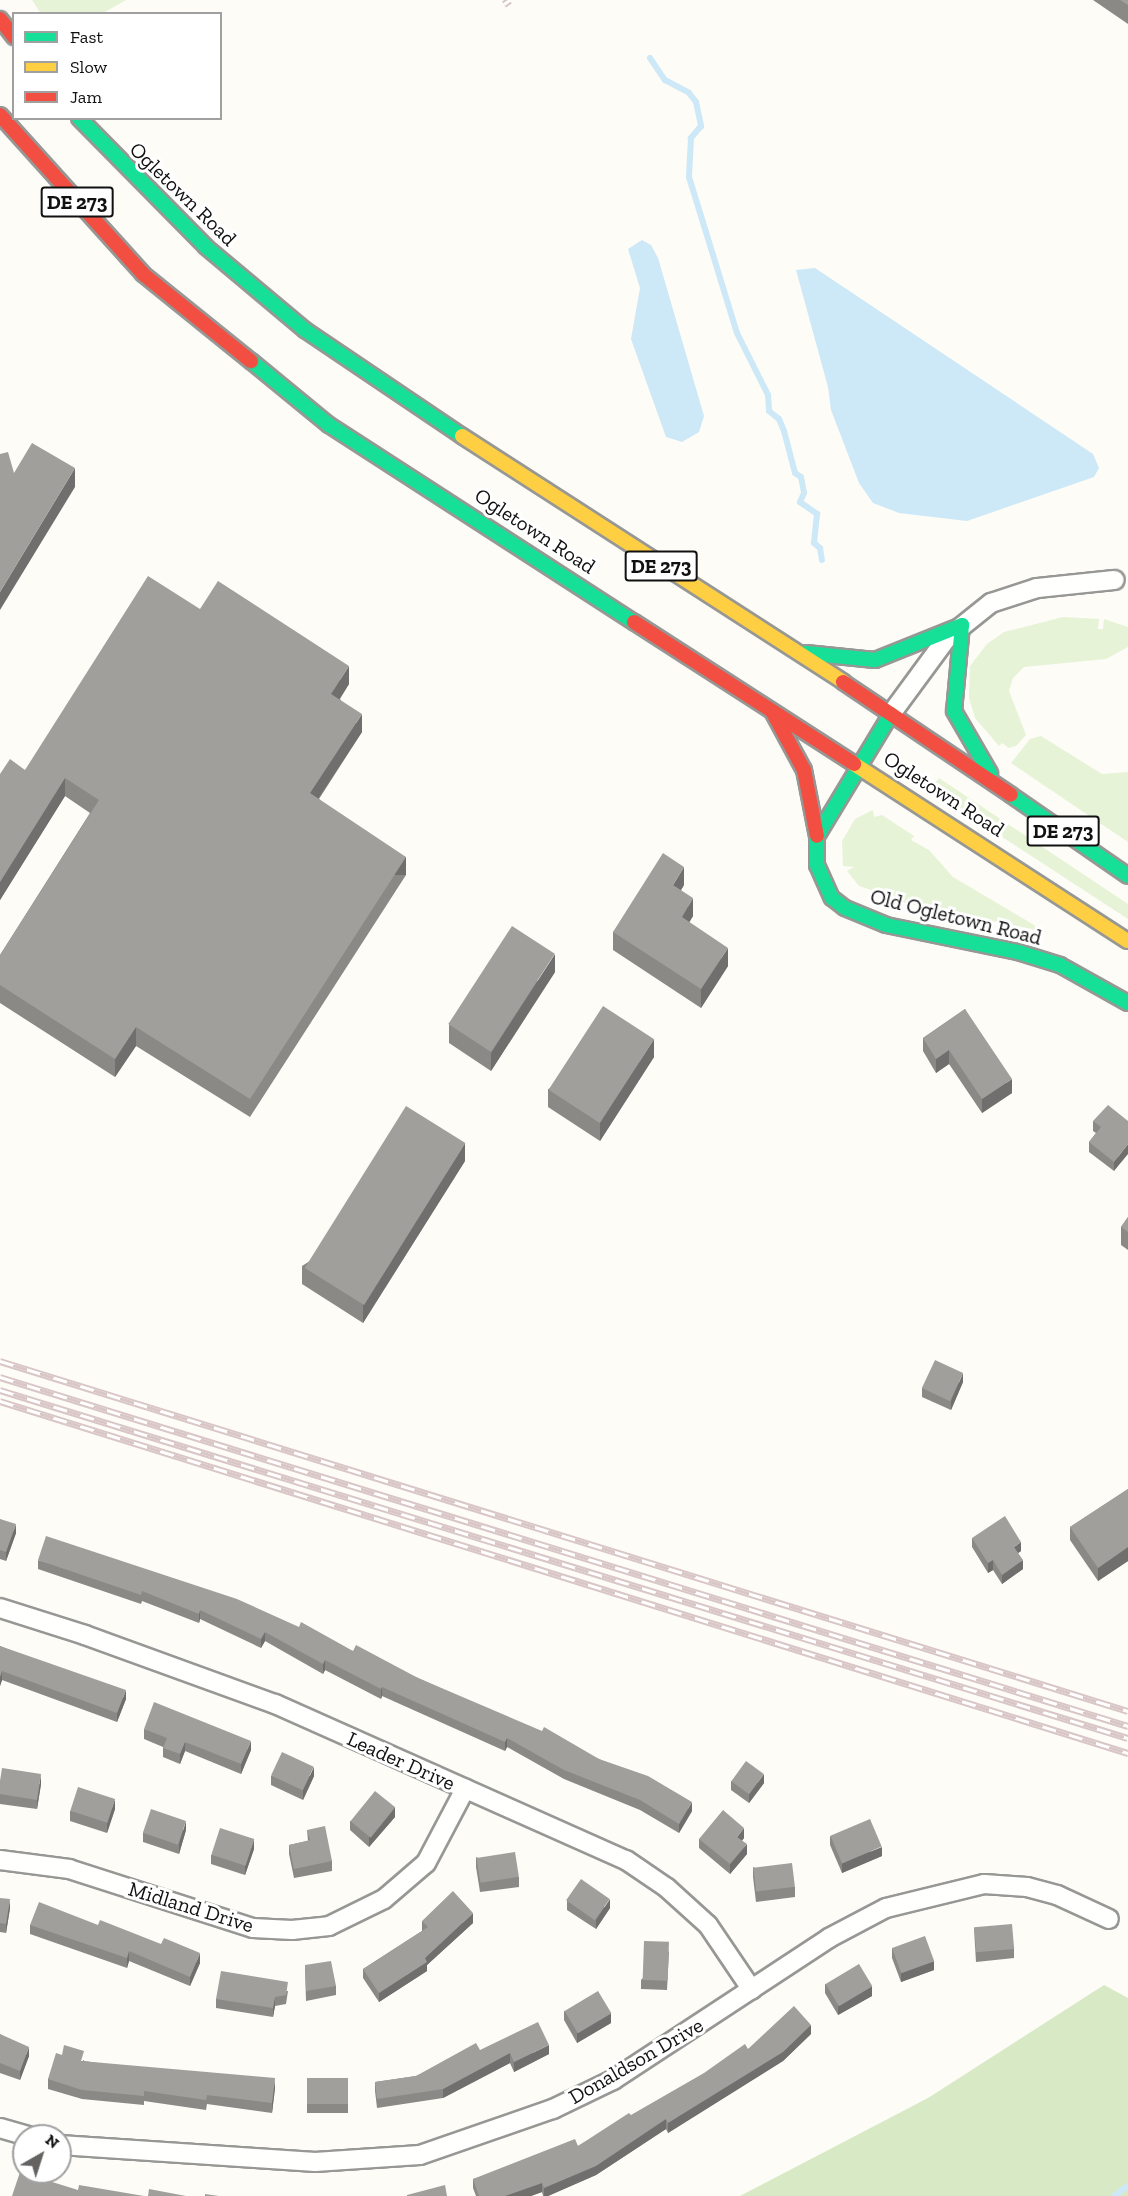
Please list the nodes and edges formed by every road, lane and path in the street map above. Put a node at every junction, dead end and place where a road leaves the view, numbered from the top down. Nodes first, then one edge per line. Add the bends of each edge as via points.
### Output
1 (0, 19) edge
2 (12, 34) edge
3 (0, 115) edge
4 (81, 120) edge
5 (1114, 580) dead end
6 (962, 625) junction
7 (794, 651) junction
8 (769, 706) junction
9 (891, 714) junction
10 (859, 764) junction
11 (998, 785) junction
12 (817, 836) junction
13 (1128, 876) edge
14 (1128, 941) edge
15 (1128, 1003) edge
16 (0, 1608) edge
17 (465, 1789) junction
18 (0, 1860) edge
19 (1109, 1918) dead end
20 (752, 1990) junction
21 (72, 2146) edge

1 - 2 main road
3 - 8 main road, Ogletown Road / DE 273 via 143,274 330,425
4 - 7 main road, Ogletown Road / DE 273 via 206,247 305,330 429,418
5 - 6 street via 1021,592 991,603
6 - 7 main road via 875,660
6 - 9 street via 930,657
6 - 11 main road via 954,711 961,729
7 - 9 main road, Ogletown Road / DE 273
8 - 10 main road, Ogletown Road / DE 273
8 - 12 main road, Old Ogletown Road via 804,770
9 - 10 main road
9 - 11 main road, Ogletown Road / DE 273
10 - 12 main road
10 - 14 main road, Ogletown Road / DE 273
11 - 13 main road, Ogletown Road / DE 273
12 - 15 main road, Old Ogletown Road via 821,881 832,898 845,908 886,925 1018,952 1060,965
16 - 17 street, Leader Drive via 274,1704
17 - 18 street, Midland Drive via 426,1863 384,1899 329,1926 292,1930 254,1928 69,1869
17 - 20 street, Leader Drive via 626,1860 667,1888 708,1925
19 - 20 street, Donaldson Drive via 1057,1895 1027,1887 984,1884 886,1908 829,1938
20 - 21 street, Donaldson Drive via 613,2080 553,2109 420,2155 315,2162

